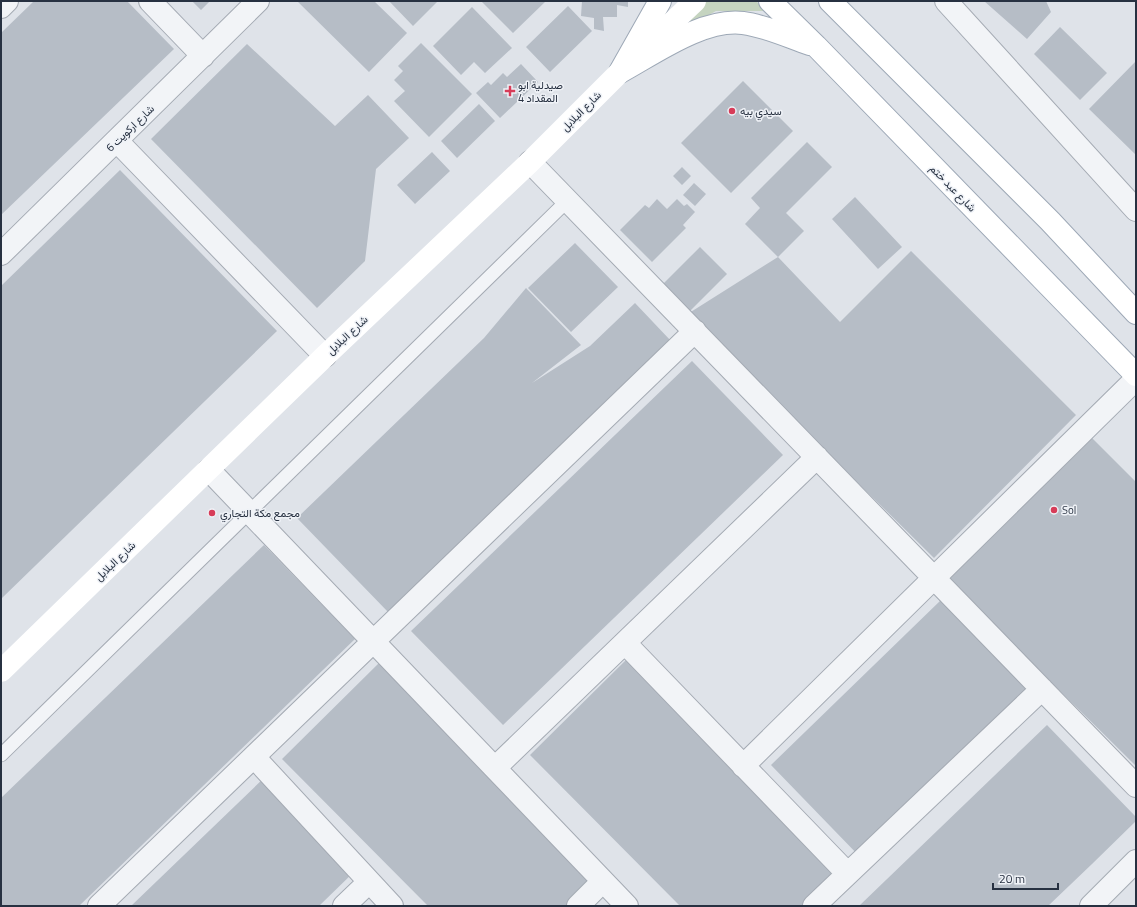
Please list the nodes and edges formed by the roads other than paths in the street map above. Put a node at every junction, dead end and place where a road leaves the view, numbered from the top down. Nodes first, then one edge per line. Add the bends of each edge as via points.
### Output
1 (7, 1) edge
2 (150, 1) edge
3 (258, 1) edge
4 (660, 1) edge
5 (695, 1) edge
6 (770, 1) edge
7 (830, 1) edge
8 (851, 1) edge
9 (946, 1) edge
10 (1, 7) edge
11 (816, 46) junction
12 (203, 56) junction
13 (892, 64) junction
14 (620, 72) junction
15 (117, 140) junction
16 (530, 162) junction
17 (568, 200) junction
18 (1136, 210) edge
19 (1, 254) edge
20 (1136, 313) edge
21 (694, 331) junction
22 (325, 356) junction
23 (1136, 375) edge
24 (1136, 380) edge
25 (817, 457) junction
26 (209, 470) junction
27 (250, 512) junction
28 (934, 578) junction
29 (373, 641) junction
30 (625, 643) junction
31 (1, 671) edge
32 (1042, 689) junction
33 (1, 755) edge
34 (254, 756) junction
35 (743, 766) junction
36 (496, 767) junction
37 (1136, 786) edge
38 (1136, 862) edge
39 (847, 874) junction
40 (603, 881) junction
41 (369, 882) junction
42 (99, 906) edge
43 (344, 906) edge
44 (392, 906) edge
45 (578, 906) edge
46 (627, 906) edge
47 (814, 906) edge
48 (1091, 906) edge

1 - 10 street
2 - 12 street
3 - 12 street, شارع اركويت 6
4 - 14 main road
5 - 14 main road, شارع البلابل
6 - 11 main road, شارع عبد ختم
7 - 13 main road
8 - 13 main road
9 - 18 street
11 - 14 main road via 743,23 723,23 703,28
11 - 23 main road, شارع عبد ختم
12 - 15 street, شارع اركويت 6
13 - 20 main road via 1050,221
14 - 16 main road, شارع البلابل
15 - 19 street, شارع اركويت 6
15 - 22 street
16 - 17 street
16 - 22 main road, شارع البلابل
17 - 21 street
17 - 27 lane
21 - 25 street
21 - 29 street
22 - 26 main road, شارع البلابل
24 - 28 street
25 - 28 street
25 - 30 street
26 - 27 street
26 - 31 main road, شارع البلابل
27 - 29 street
27 - 33 lane
28 - 32 street
28 - 35 street
29 - 34 street
29 - 36 street
30 - 35 street
30 - 36 street
32 - 37 street
32 - 39 street
34 - 41 street
34 - 42 street
35 - 39 street
36 - 40 street
38 - 48 street
39 - 47 street
40 - 45 street
40 - 46 street
41 - 43 street
41 - 44 street

